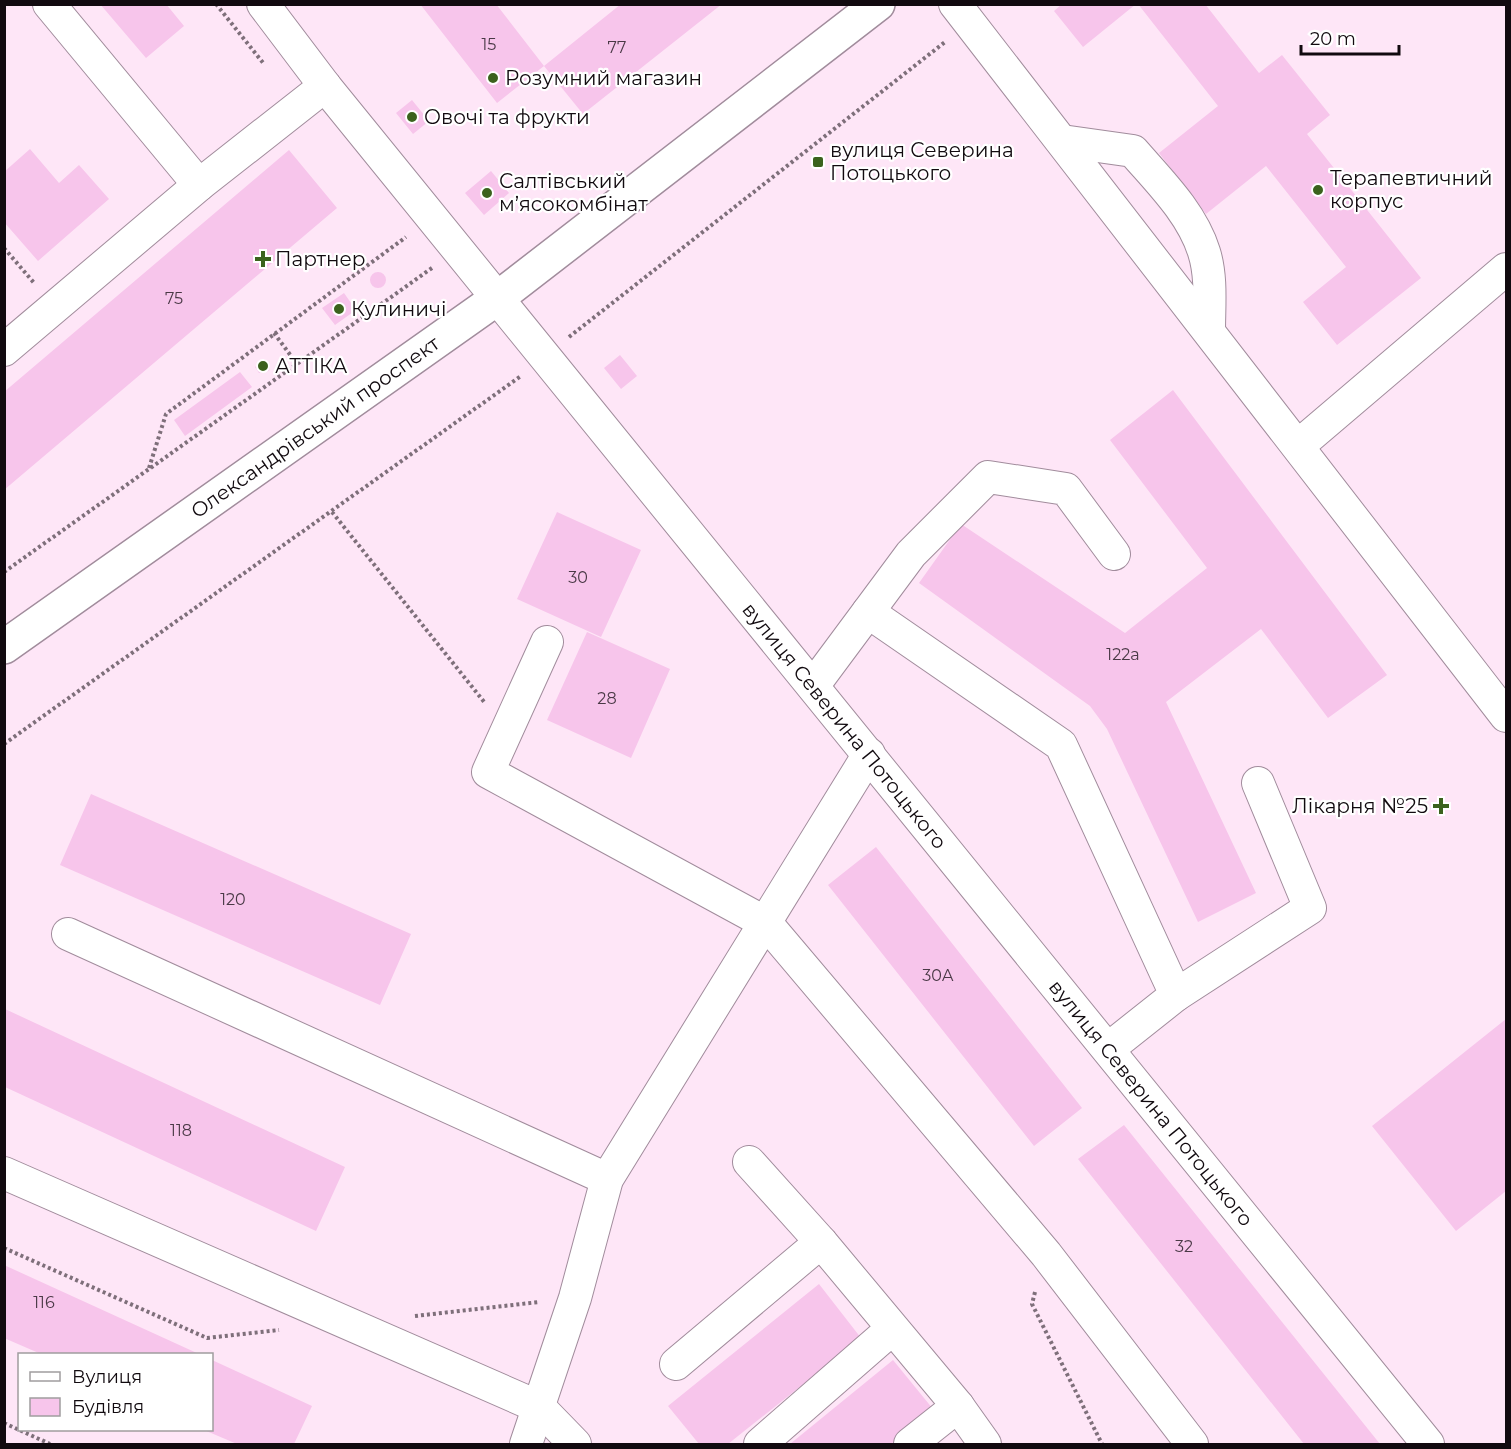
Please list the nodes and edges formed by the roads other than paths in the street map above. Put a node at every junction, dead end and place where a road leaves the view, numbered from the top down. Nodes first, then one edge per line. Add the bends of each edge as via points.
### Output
1 (49, 4) edge
2 (878, 4) edge
3 (265, 5) edge
4 (962, 14) edge
5 (325, 86) junction
6 (1062, 141) junction
7 (199, 185) junction
8 (1506, 269) edge
9 (499, 297) junction
10 (1209, 331) junction
11 (4, 350) edge
12 (1298, 446) junction
13 (1114, 554) dead end
14 (868, 612) junction
15 (547, 642) dead end
16 (4, 647) edge
17 (813, 686) junction
18 (1506, 716) edge
19 (869, 754) junction
20 (1258, 783) dead end
21 (766, 923) junction
22 (68, 934) dead end
23 (1176, 995) junction
24 (1108, 1049) junction
25 (749, 1162) dead end
26 (4, 1173) edge
27 (607, 1179) junction
28 (820, 1242) junction
29 (892, 1329) junction
30 (676, 1364) dead end
31 (958, 1406) junction
32 (538, 1407) junction
33 (526, 1444) edge
34 (575, 1444) edge
35 (760, 1444) edge
36 (910, 1444) edge
37 (985, 1444) edge
38 (1192, 1444) edge
39 (1428, 1444) edge

1 - 7 street
2 - 9 main road, Олександрівський проспект
3 - 5 street, вулиця Северина Потоцького
4 - 6 street
5 - 7 street
5 - 9 street, вулиця Северина Потоцького
6 - 10 street
6 - 10 street via 1133,150 1187,216 1204,253
7 - 11 street
8 - 12 street
9 - 16 main road, Олександрівський проспект
9 - 17 street, вулиця Северина Потоцького
10 - 12 street
12 - 18 street
13 - 14 street via 1066,489 988,477 911,554
14 - 17 street
14 - 23 street via 1061,745
15 - 21 street via 488,772
17 - 19 street, вулиця Северина Потоцького
19 - 21 street
19 - 24 street, вулиця Северина Потоцького
20 - 23 street via 1310,908
21 - 27 street
21 - 38 street via 1046,1254
22 - 27 street
23 - 24 street
24 - 39 street, вулиця Северина Потоцького
25 - 28 street
26 - 32 street
27 - 32 street via 575,1298
28 - 29 street
28 - 30 street
29 - 31 street
29 - 35 street
31 - 36 street
31 - 37 street
32 - 33 street
32 - 34 street

